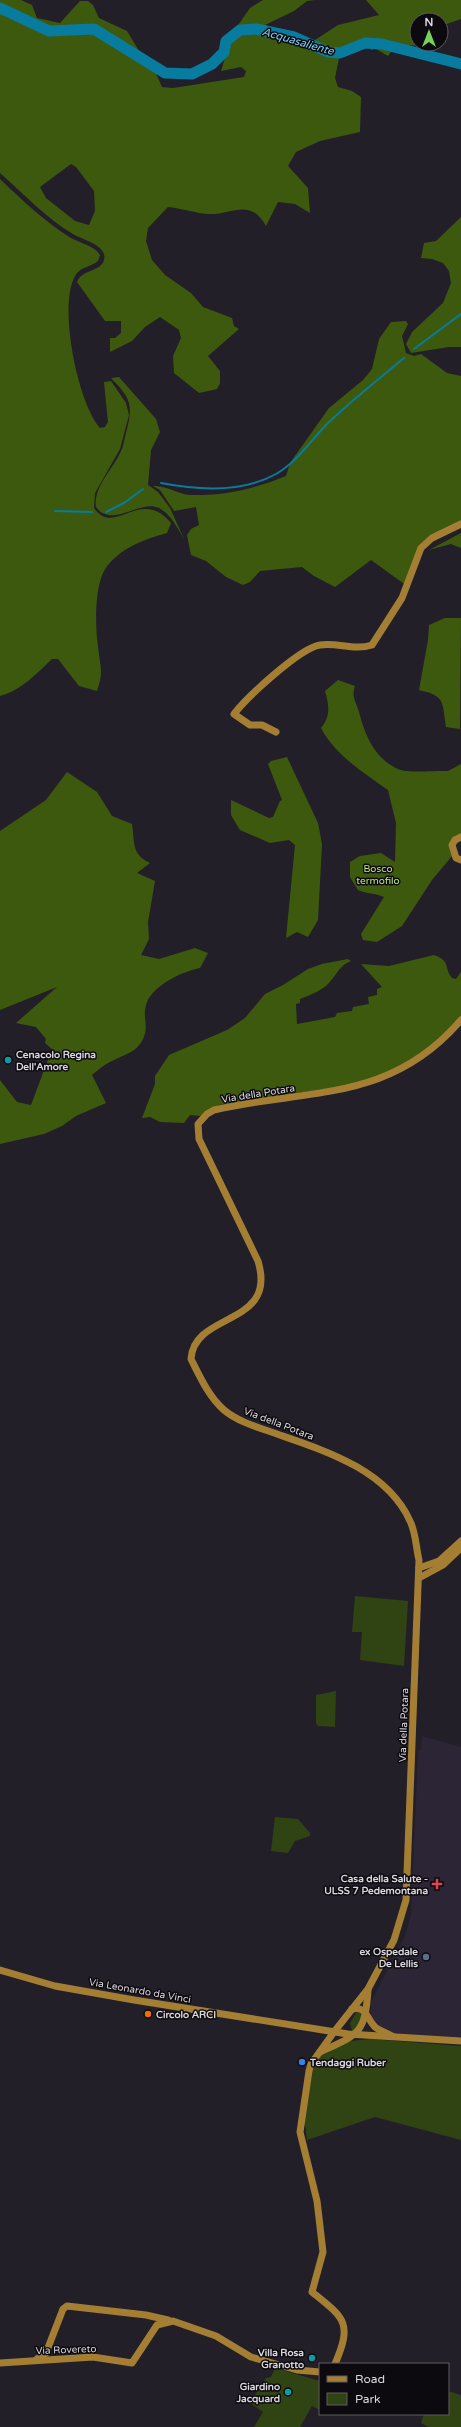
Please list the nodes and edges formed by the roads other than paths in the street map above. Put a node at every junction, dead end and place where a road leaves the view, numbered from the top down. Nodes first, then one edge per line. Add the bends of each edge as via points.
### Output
1 (461, 524) edge
2 (276, 732) dead end
3 (461, 837) edge
4 (461, 860) edge
5 (461, 1020) edge
6 (461, 1541) edge
7 (461, 1548) edge
8 (423, 1569) junction
9 (0, 1970) edge
10 (368, 1989) junction
11 (352, 2010) junction
12 (366, 2014) junction
13 (346, 2017) junction
14 (334, 2032) junction
15 (352, 2034) junction
16 (373, 2037) junction
17 (396, 2038) junction
18 (461, 2041) edge
19 (337, 2044) junction
20 (320, 2052) junction
21 (146, 2315) junction
22 (173, 2321) junction
23 (153, 2330) junction
24 (52, 2339) junction
25 (55, 2358) junction
26 (37, 2359) junction
27 (0, 2363) edge
28 (335, 2363) edge
29 (319, 2372) edge

1 - 2 street via 432,538 422,548 402,598 372,645 363,648 315,646 255,690 234,714 250,725 262,726
3 - 4 street via 452,845 456,858
5 - 8 street, Via della Potara via 433,1050 398,1072 377,1081 329,1092 214,1110 198,1124 199,1139 258,1261 262,1283 260,1294 248,1308 210,1330 195,1343 191,1359 205,1386 224,1411 245,1422 337,1457 377,1479 392,1493 411,1522
6 - 8 street via 439,1561
7 - 8 street via 443,1565
8 - 10 street, Via della Potara via 419,1578 406,1900 394,1940
9 - 14 street, Via Leonardo da Vinci via 33,1981 134,2000
10 - 11 street, Via della Potara
10 - 12 street, Via della Potara
11 - 12 street via 362,2009
11 - 13 street, Via della Potara
12 - 15 street, Via della Potara via 361,2029
12 - 17 street, Via Leonardo da Vinci via 375,2027
13 - 14 street, Via della Potara
13 - 15 street via 345,2025
14 - 15 street, Via Leonardo da Vinci
14 - 20 street, Via della Potara
15 - 16 street, Via Leonardo da Vinci
15 - 19 street
16 - 17 street, Via Leonardo da Vinci
16 - 19 street, Via Leonardo da Vinci
17 - 18 street, Via Leonardo da Vinci
19 - 20 street
20 - 28 street, Via della Potara via 309,2071 300,2132 322,2229 322,2263 312,2292 338,2314 345,2330
21 - 22 street
21 - 23 street via 152,2323
21 - 24 street via 67,2306 63,2309
22 - 23 street via 163,2322
22 - 29 street via 216,2336 250,2357 298,2370
23 - 25 street, Via Rovereto via 132,2363 93,2357
24 - 25 street via 52,2353
24 - 26 street via 46,2353
25 - 26 street, Via Rovereto
26 - 27 street, Via Rovereto

